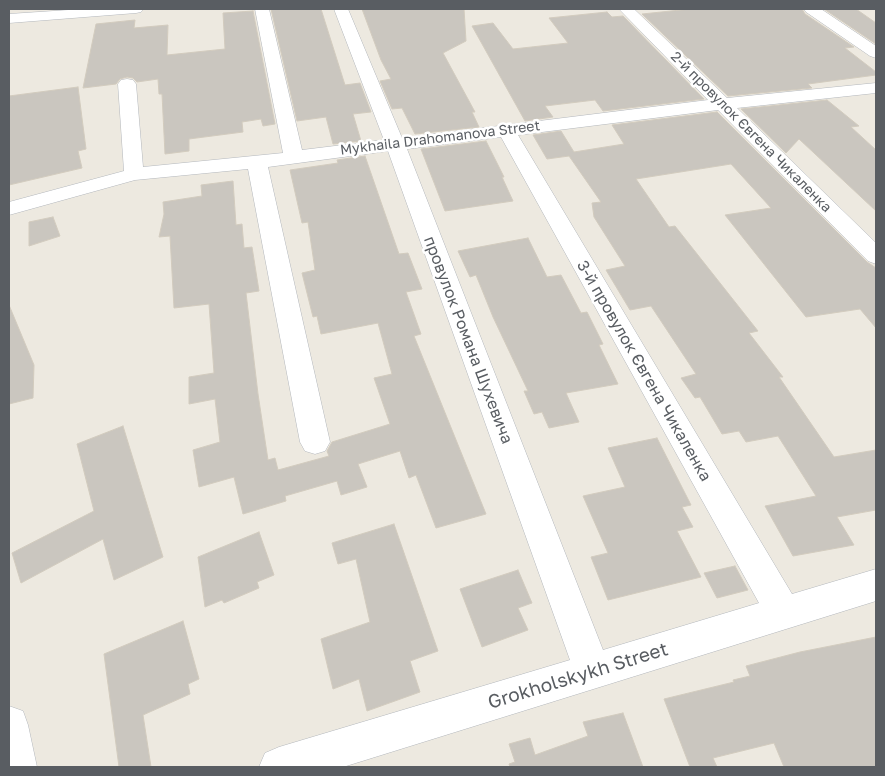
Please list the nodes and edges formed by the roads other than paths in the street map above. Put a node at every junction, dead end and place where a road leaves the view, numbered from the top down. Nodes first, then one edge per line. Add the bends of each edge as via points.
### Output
1 (136, 9) edge
2 (262, 9) edge
3 (341, 9) edge
4 (626, 9) edge
5 (811, 9) edge
6 (9, 19) edge
7 (876, 53) edge
8 (128, 84) dead end
9 (876, 88) edge
10 (722, 104) junction
11 (506, 130) junction
12 (395, 144) junction
13 (294, 157) junction
14 (257, 162) junction
15 (134, 174) junction
16 (9, 210) edge
17 (876, 256) edge
18 (315, 442) dead end
19 (876, 586) edge
20 (783, 612) junction
21 (593, 671) junction
22 (9, 725) edge
23 (17, 767) edge
24 (279, 767) edge

1 - 6 street
2 - 13 street
3 - 12 street, провулок Романа Шухевича
4 - 10 street, 2-й провулок Євгена Чикаленка
5 - 7 street
8 - 15 street
9 - 10 street, Mykhaila Drahomanova Street
10 - 11 street, Mykhaila Drahomanova Street
10 - 17 street, 2-й провулок Євгена Чикаленка
11 - 12 street, Mykhaila Drahomanova Street
11 - 20 street, 3-й провулок Євгена Чикаленка
12 - 13 street, Mykhaila Drahomanova Street
12 - 21 street, провулок Романа Шухевича
13 - 14 street, Mykhaila Drahomanova Street
14 - 15 street, Mykhaila Drahomanova Street
14 - 18 street
15 - 16 street, Mykhaila Drahomanova Street
19 - 20 street, Grokholskykh Street
20 - 21 street, Grokholskykh Street
21 - 24 street, Grokholskykh Street
22 - 23 street

